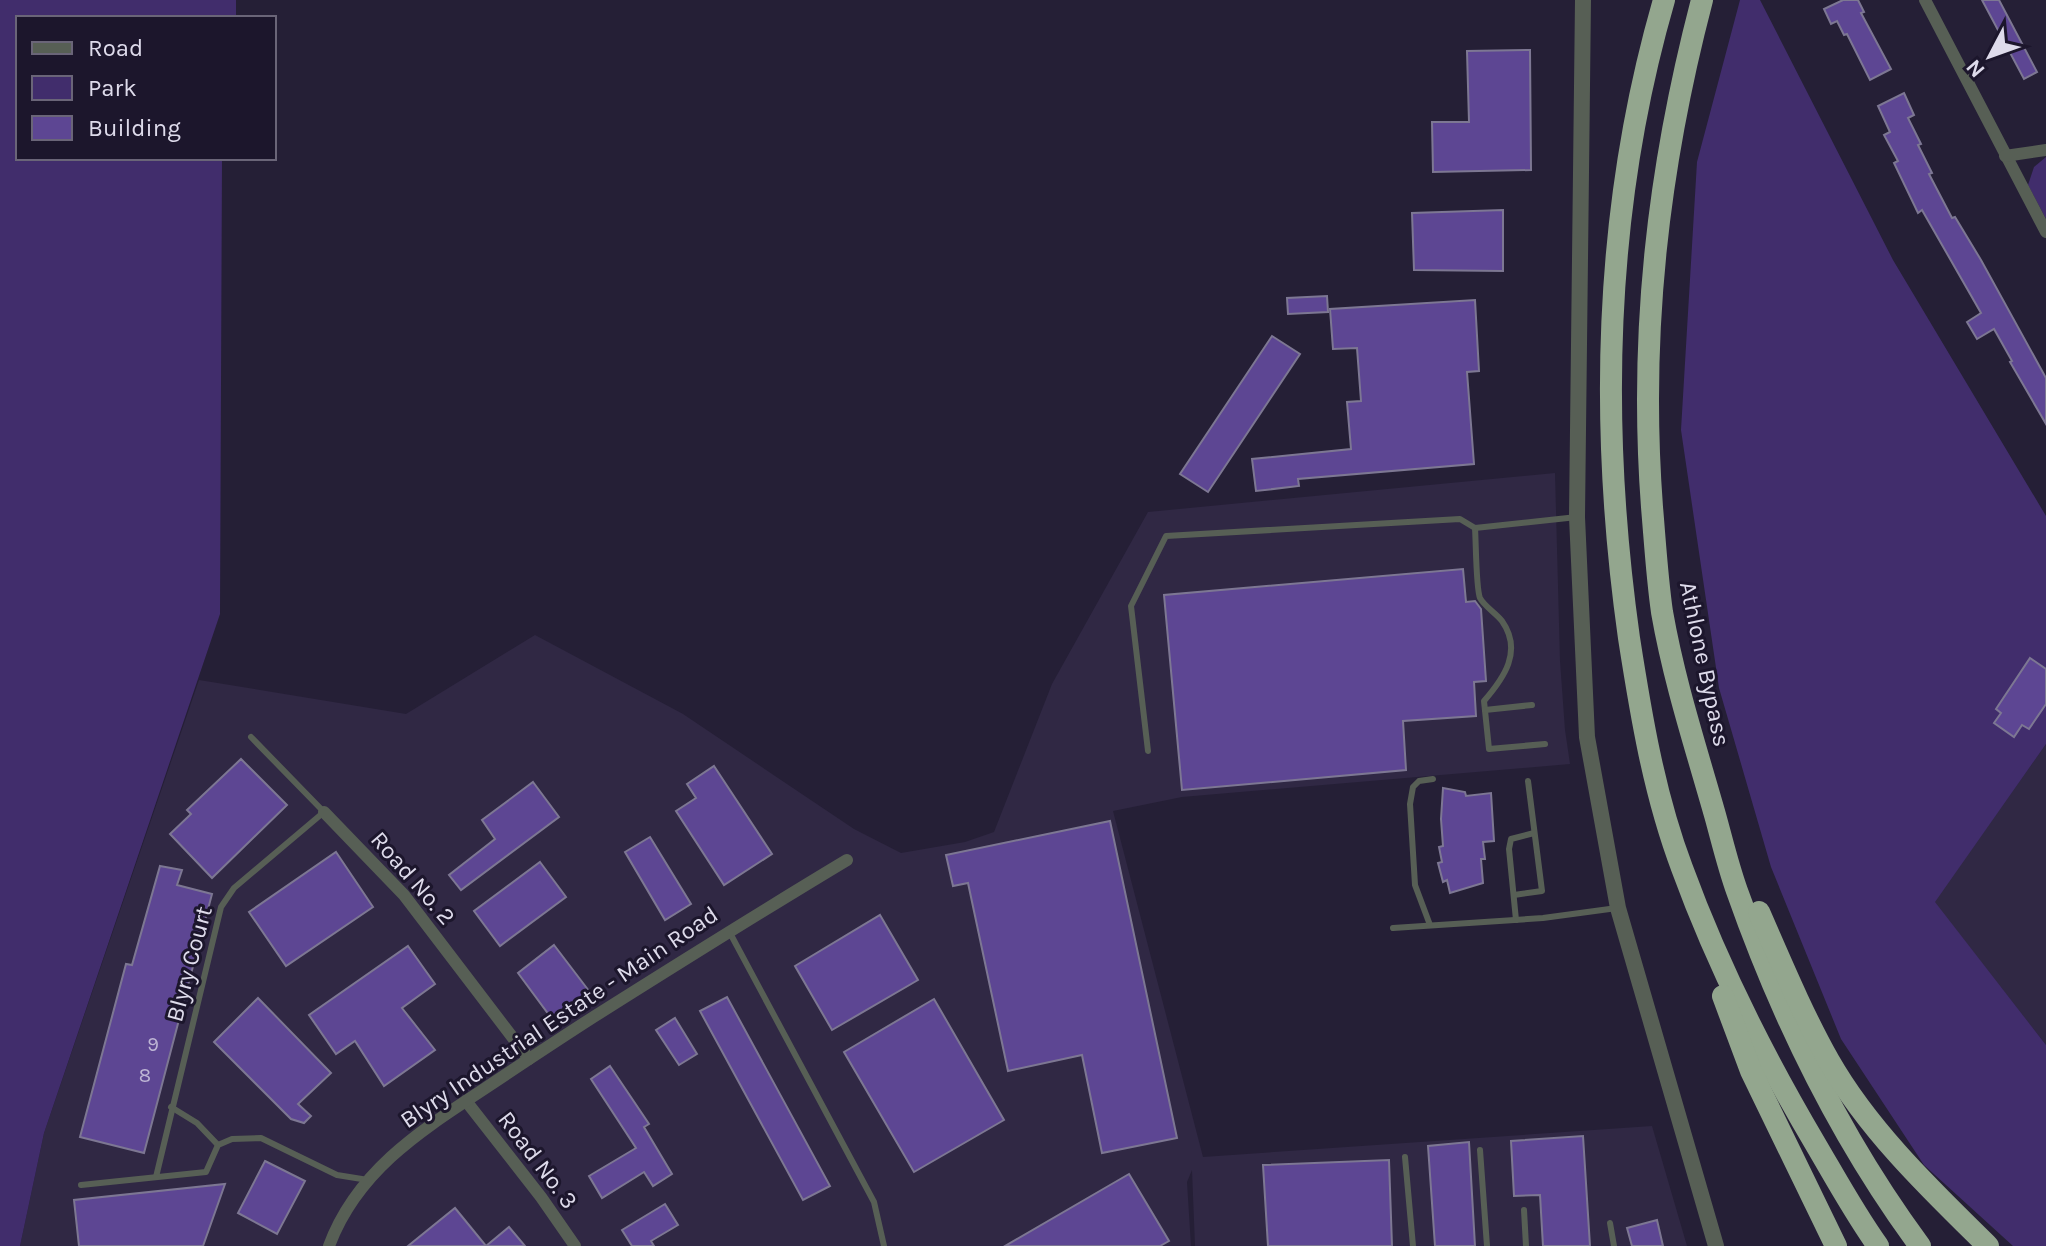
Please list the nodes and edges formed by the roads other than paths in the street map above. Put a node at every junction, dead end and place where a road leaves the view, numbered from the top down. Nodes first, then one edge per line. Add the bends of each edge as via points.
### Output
1 (1583, 0) edge
2 (1664, 0) edge
3 (1702, 0) edge
4 (1925, 0) edge
5 (2046, 150) edge
6 (2005, 156) junction
7 (2046, 232) edge
8 (1577, 517) junction
9 (1475, 528) junction
10 (1532, 705) dead end
11 (1485, 710) junction
12 (251, 737) dead end
13 (1545, 744) dead end
14 (1148, 751) dead end
15 (1433, 779) dead end
16 (1528, 781) dead end
17 (324, 812) junction
18 (1715, 816) junction
19 (1534, 833) junction
20 (847, 860) dead end
21 (1681, 866) junction
22 (1514, 895) junction
23 (1618, 908) junction
24 (1516, 920) junction
25 (1430, 925) junction
26 (1393, 928) dead end
27 (729, 930) junction
28 (529, 1059) junction
29 (466, 1101) junction
30 (171, 1107) junction
31 (218, 1145) junction
32 (1480, 1150) dead end
33 (1405, 1157) dead end
34 (156, 1177) junction
35 (368, 1180) junction
36 (81, 1185) dead end
37 (1524, 1210) dead end
38 (1610, 1223) dead end
39 (329, 1246) edge
40 (575, 1246) edge
41 (884, 1246) edge
42 (1413, 1246) edge
43 (1487, 1246) edge
44 (1526, 1246) edge
45 (1614, 1246) edge
46 (1716, 1246) edge
47 (1836, 1246) edge
48 (1878, 1246) edge
49 (1920, 1246) edge
50 (1988, 1246) edge

1 - 8 street
2 - 21 highway via 1633,125 1618,237 1610,358 1611,452 1623,593 1642,723
3 - 18 highway, Athlone Bypass via 1681,77 1662,183 1647,399 1662,612
4 - 6 street
5 - 6 street
6 - 7 street
8 - 9 lane
8 - 23 street via 1587,737
9 - 11 lane via 1480,598 1505,626 1510,647 1504,678 1484,701
9 - 14 lane via 1460,519 1166,536 1131,606
10 - 11 lane
11 - 13 lane via 1489,749
12 - 17 lane, Road No. 2
15 - 25 lane via 1413,787 1410,804 1415,885
16 - 19 lane
17 - 28 street, Road No. 2 via 404,895
17 - 30 lane, Blyry Court via 234,888 221,907
18 - 49 highway, Athlone Bypass via 1736,887 1792,1025 1832,1106
18 - 50 highway via 1830,1064 1922,1181
19 - 22 lane via 1511,839
19 - 22 lane via 1542,891
20 - 27 street, Blyry Industrial Estate - Main Road
21 - 47 highway via 1706,953 1751,1071
21 - 48 highway via 1791,1102
22 - 24 lane
23 - 24 lane
23 - 46 street
24 - 25 lane
25 - 26 lane
27 - 28 street, Blyry Industrial Estate - Main Road
27 - 41 lane via 874,1202
28 - 29 street, Blyry Industrial Estate - Main Road
29 - 35 street, Blyry Industrial Estate - Main Road via 429,1124
29 - 40 street, Road No. 3
30 - 31 lane
30 - 34 lane, Blyry Court
31 - 34 lane via 206,1172
31 - 35 lane via 261,1138 337,1175
32 - 43 lane
33 - 42 lane
34 - 36 lane
35 - 39 street, Blyry Industrial Estate - Main Road
37 - 44 lane
38 - 45 lane

